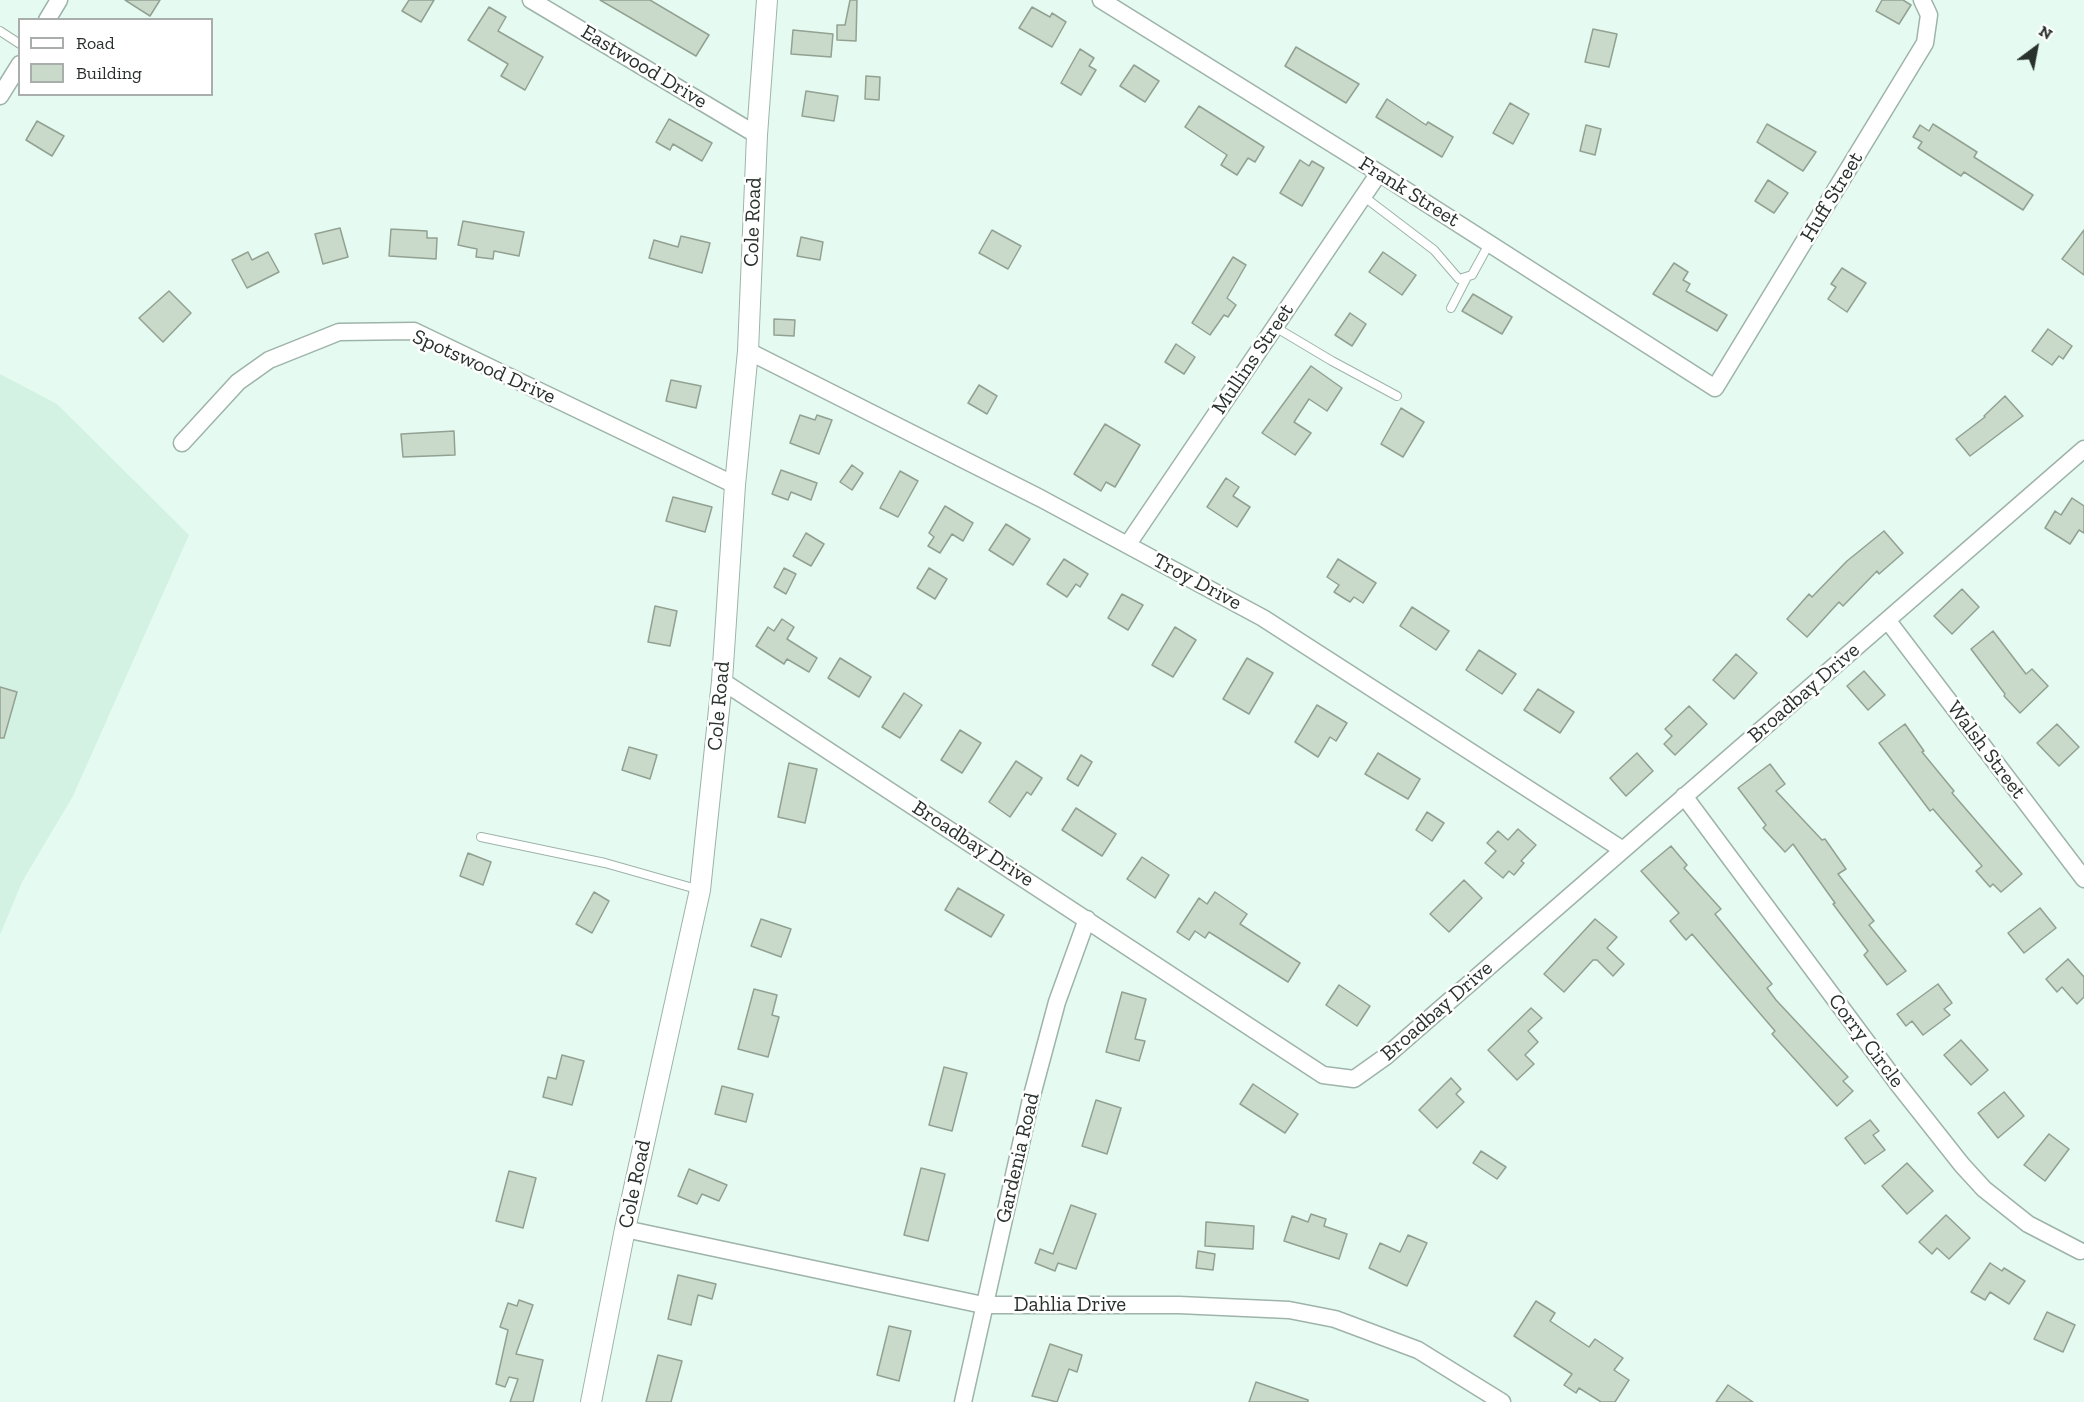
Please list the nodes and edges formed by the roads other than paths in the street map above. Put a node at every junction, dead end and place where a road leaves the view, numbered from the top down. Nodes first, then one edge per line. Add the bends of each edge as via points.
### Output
1 (59, 0) edge
2 (531, 0) edge
3 (767, 0) edge
4 (1101, 0) edge
5 (1922, 0) edge
6 (48, 18) edge
7 (0, 31) edge
8 (18, 43) edge
9 (18, 67) edge
10 (0, 96) edge
11 (757, 135) junction
12 (1379, 173) junction
13 (1363, 196) junction
14 (1489, 244) junction
15 (1466, 279) junction
16 (1451, 308) dead end
17 (1275, 327) junction
18 (748, 351) junction
19 (1715, 388) joint
20 (1397, 396) dead end
21 (182, 443) dead end
22 (2084, 449) edge
23 (735, 485) junction
24 (1128, 544) junction
25 (1888, 621) junction
26 (723, 681) junction
27 (1684, 796) junction
28 (481, 837) dead end
29 (1623, 850) junction
30 (2084, 879) edge
31 (700, 890) junction
32 (1087, 919) junction
33 (625, 1229) junction
34 (2080, 1251) dead end
35 (984, 1305) junction
36 (591, 1402) edge
37 (963, 1402) edge
38 (1502, 1402) edge

1 - 6 street
2 - 11 street, Eastwood Drive
3 - 11 street, Cole Road
4 - 12 street, Frank Street
5 - 19 street, Huff Street via 1929,15 1925,43
7 - 8 lane
9 - 10 street
11 - 18 street, Cole Road
12 - 13 street, Mullins Street
12 - 14 street, Frank Street
13 - 15 lane via 1434,249 1459,279
13 - 17 street, Mullins Street
14 - 15 lane
14 - 19 street, Frank Street
15 - 16 lane
17 - 20 lane
17 - 24 street, Mullins Street
18 - 23 street, Cole Road
18 - 24 street, Troy Drive
21 - 23 street, Spotswood Drive via 238,382 269,360 339,332 414,331
22 - 25 street, Broadbay Drive
23 - 26 street, Cole Road
24 - 29 street, Troy Drive via 1263,618
25 - 27 street, Broadbay Drive
25 - 30 street, Walsh Street
26 - 31 street, Cole Road
26 - 32 street, Broadbay Drive
27 - 29 street, Broadbay Drive
27 - 34 street, Corry Circle via 1962,1166 2028,1224
28 - 31 lane via 605,863
29 - 32 street, Broadbay Drive via 1354,1079 1323,1076
31 - 33 street, Cole Road
32 - 35 street, Gardenia Road via 1057,1002
33 - 35 street, Dahlia Drive
33 - 36 street, Cole Road
35 - 37 street, Gardenia Road
35 - 38 street, Dahlia Drive via 1179,1305 1289,1310 1335,1319 1418,1350

